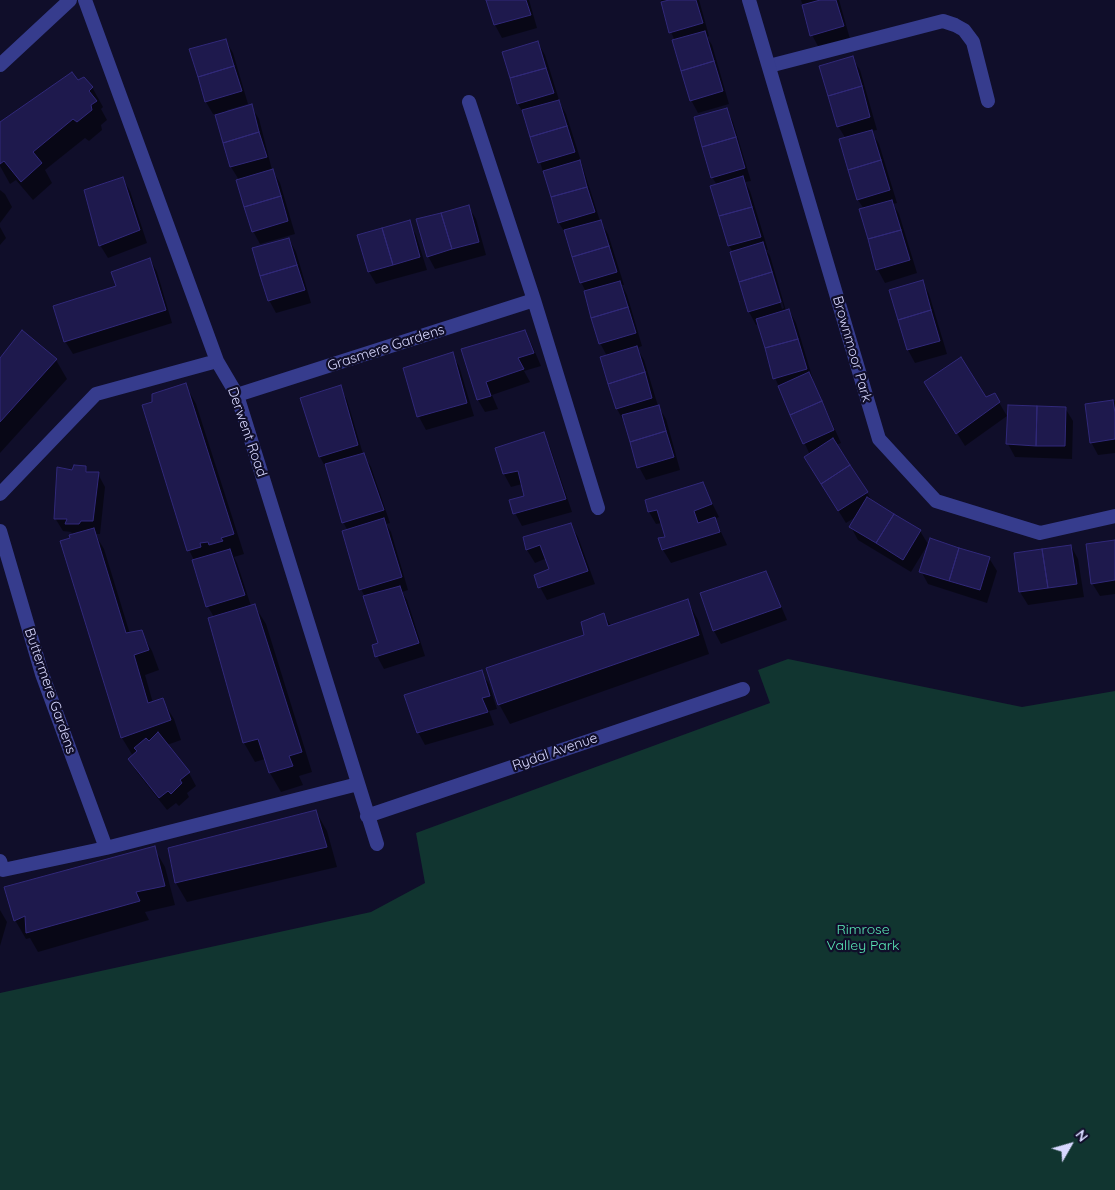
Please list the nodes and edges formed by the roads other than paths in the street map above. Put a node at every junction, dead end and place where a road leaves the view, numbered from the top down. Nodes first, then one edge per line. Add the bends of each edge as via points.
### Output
1 (70, 0) edge
2 (84, 0) edge
3 (749, 0) edge
4 (0, 65) edge
5 (769, 66) junction
6 (988, 101) dead end
7 (469, 102) dead end
8 (534, 300) junction
9 (217, 361) junction
10 (237, 395) junction
11 (0, 494) edge
12 (598, 508) dead end
13 (1115, 516) edge
14 (0, 531) edge
15 (743, 689) dead end
16 (358, 784) junction
17 (368, 816) junction
18 (378, 844) dead end
19 (106, 848) junction
20 (0, 861) edge

1 - 4 street
2 - 9 street, Derwent Road
3 - 5 street, Brownmoor Park
5 - 6 street via 943,21 964,30 973,42
5 - 13 street, Brownmoor Park via 879,439 936,501 1040,533
7 - 8 street
8 - 10 street, Grasmere Gardens
8 - 12 street
9 - 10 street, Derwent Road
9 - 11 street via 96,394
10 - 16 street, Derwent Road
14 - 19 street, Buttermere Gardens via 42,674
15 - 17 street, Rydal Avenue
16 - 17 street, Derwent Road
16 - 19 street
17 - 18 street, Derwent Road
19 - 20 street via 3,870

